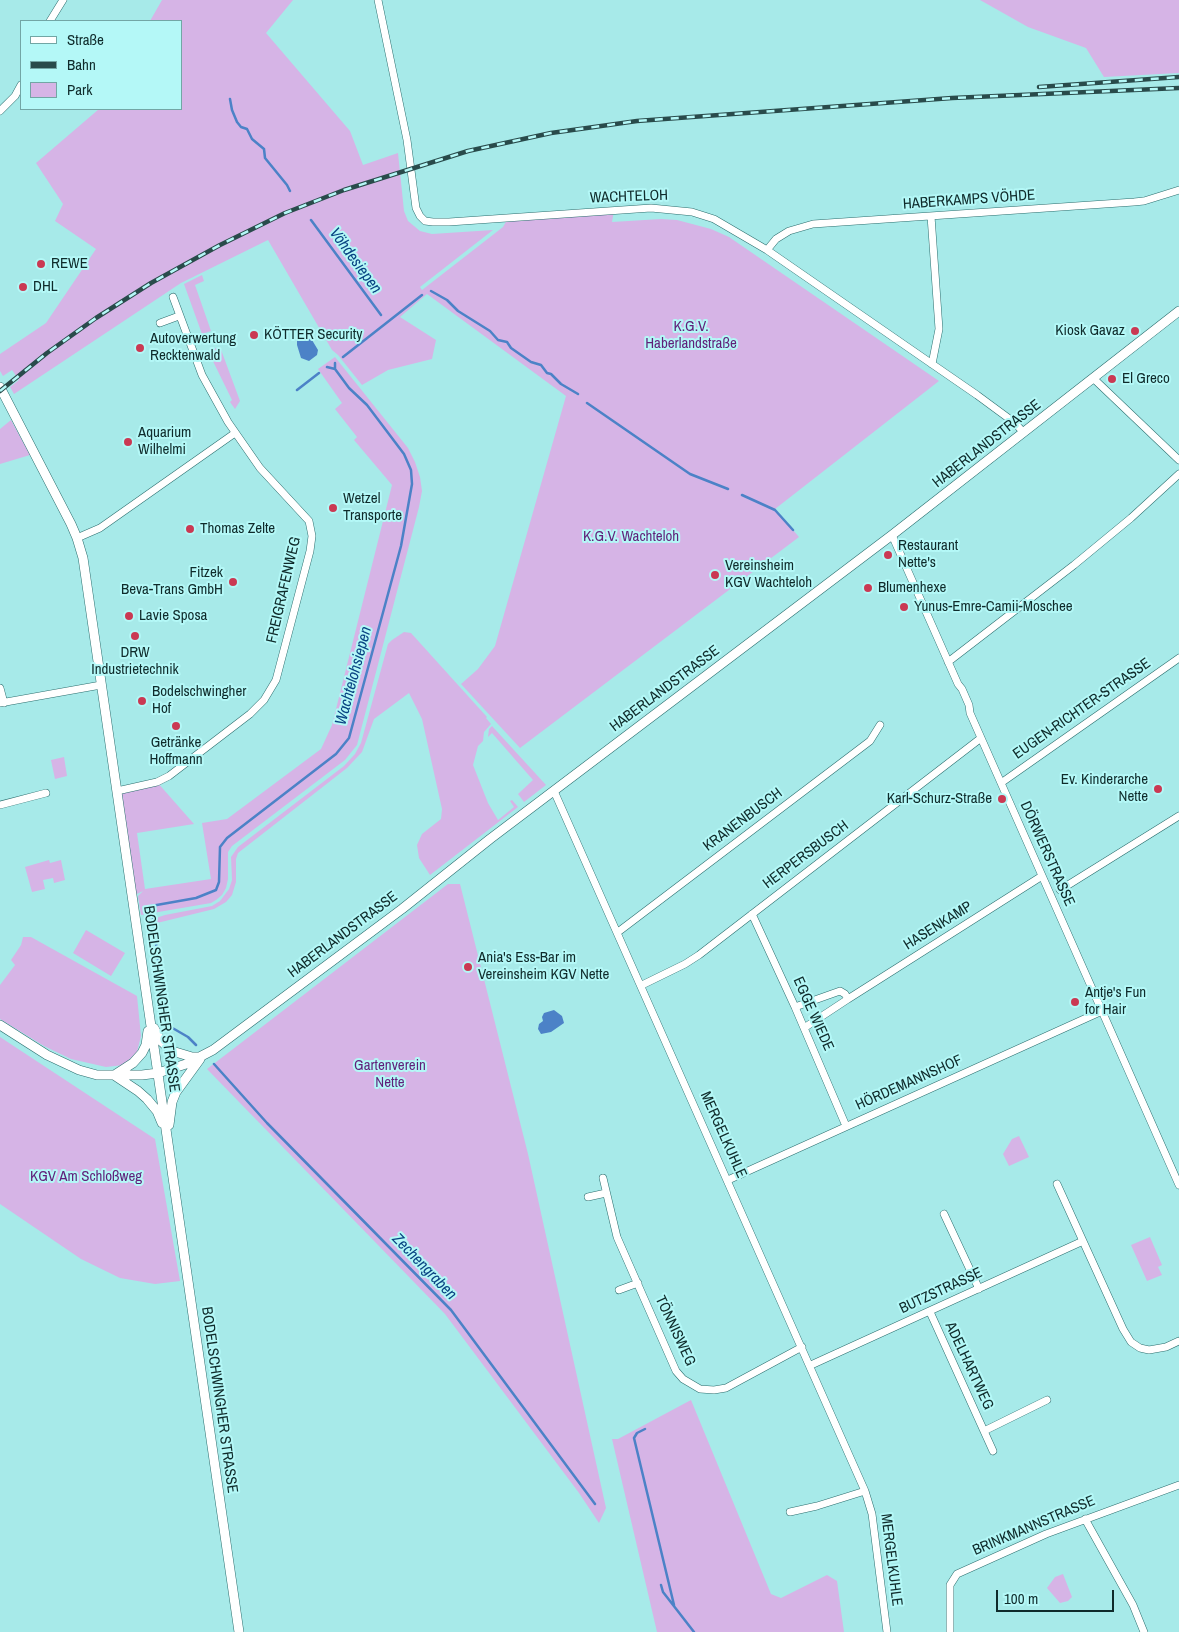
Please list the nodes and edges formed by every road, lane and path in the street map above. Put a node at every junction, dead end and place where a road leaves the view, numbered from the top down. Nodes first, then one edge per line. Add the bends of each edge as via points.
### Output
1 (64, 0) edge
2 (378, 0) edge
3 (51, 20) edge
4 (20, 87) edge
5 (0, 111) edge
6 (1179, 190) edge
7 (931, 216) junction
8 (767, 250) junction
9 (173, 297) dead end
10 (1179, 311) edge
11 (179, 316) junction
12 (160, 323) dead end
13 (932, 364) junction
14 (1094, 379) junction
15 (0, 387) edge
16 (1024, 432) junction
17 (235, 433) junction
18 (1179, 460) edge
19 (1179, 474) edge
20 (892, 535) junction
21 (78, 538) junction
22 (1179, 658) edge
23 (948, 662) junction
24 (102, 685) junction
25 (0, 688) edge
26 (2, 703) edge
27 (880, 725) dead end
28 (982, 738) junction
29 (1001, 783) junction
30 (117, 791) junction
31 (554, 791) junction
32 (46, 793) dead end
33 (0, 805) edge
34 (1179, 816) edge
35 (1042, 876) junction
36 (1060, 890) dead end
37 (752, 914) junction
38 (618, 932) junction
39 (642, 985) junction
40 (848, 999) junction
41 (795, 1008) junction
42 (1102, 1012) junction
43 (150, 1019) junction
44 (0, 1025) edge
45 (804, 1028) junction
46 (201, 1057) junction
47 (158, 1073) junction
48 (114, 1075) junction
49 (846, 1126) junction
50 (167, 1136) junction
51 (603, 1178) dead end
52 (728, 1180) junction
53 (1057, 1184) dead end
54 (1179, 1185) edge
55 (606, 1193) junction
56 (588, 1197) dead end
57 (944, 1214) dead end
58 (1083, 1241) junction
59 (638, 1283) junction
60 (979, 1289) junction
61 (620, 1290) dead end
62 (930, 1312) junction
63 (1179, 1341) edge
64 (802, 1347) junction
65 (811, 1365) junction
66 (1047, 1400) dead end
67 (984, 1431) junction
68 (993, 1451) dead end
69 (1179, 1485) edge
70 (865, 1491) junction
71 (790, 1512) dead end
72 (1085, 1519) junction
73 (239, 1632) edge
74 (887, 1632) edge
75 (950, 1632) edge
76 (1144, 1632) edge

1 - 3 street
2 - 8 street, WACHTELOH via 407,140 416,208 425,221 667,208 714,219
4 - 5 street
6 - 7 street, HABERKAMPS VÖHDE via 1144,201
7 - 8 street, HABERKAMPS VÖHDE via 802,227 776,239
7 - 13 street via 939,329
8 - 13 street, WACHTELOH
9 - 11 street, FREIGRAFENWEG
10 - 14 street, HABERLANDSTRASSE
11 - 12 street
11 - 17 street, FREIGRAFENWEG via 202,375
13 - 16 street, WACHTELOH
14 - 16 street, HABERLANDSTRASSE
14 - 18 street
15 - 21 street, BODELSCHWINGHER STRASSE
16 - 20 street, HABERLANDSTRASSE
17 - 21 street via 100,528
17 - 30 street, FREIGRAFENWEG via 260,468 309,521 312,536 276,680 264,700 250,714 169,776
19 - 23 street via 1074,566
20 - 23 street, DÖRWERSTRASSE
20 - 31 street, HABERLANDSTRASSE
21 - 24 street, BODELSCHWINGHER STRASSE
22 - 29 street, EUGEN-RICHTER-STRASSE
23 - 28 street, DÖRWERSTRASSE
24 - 26 street
24 - 30 street, BODELSCHWINGHER STRASSE
25 - 26 street
27 - 38 street, KRANENBUSCH via 870,741
28 - 29 street, DÖRWERSTRASSE
28 - 37 street, HERPERSBUSCH
29 - 35 street, DÖRWERSTRASSE
30 - 43 street, BODELSCHWINGHER STRASSE
31 - 38 street, MERGELKUHLE
31 - 46 street, HABERLANDSTRASSE via 402,909
32 - 33 street
34 - 36 street
35 - 40 street, HASENKAMP
35 - 42 street, DÖRWERSTRASSE
37 - 39 street, HERPERSBUSCH via 685,964
37 - 41 street, EGGE WIEDE
38 - 39 street, MERGELKUHLE
39 - 52 street, MERGELKUHLE
40 - 41 street via 840,991 834,992
40 - 45 street, HASENKAMP
41 - 45 street, EGGE WIEDE
42 - 49 street, HÖRDEMANNSHOF
42 - 54 street, DÖRWERSTRASSE
43 - 46 street via 166,1047 179,1054
43 - 47 street, BODELSCHWINGHER STRASSE
43 - 48 street via 142,1053
44 - 48 street, HABERLANDSTRASSE via 47,1055 79,1070
45 - 49 street, EGGE WIEDE
46 - 47 street, HABERLANDSTRASSE
46 - 50 street via 176,1092
47 - 48 street, HABERLANDSTRASSE
47 - 50 street, BODELSCHWINGHER STRASSE
48 - 50 street via 147,1099 157,1111
49 - 52 street, HÖRDEMANNSHOF
50 - 73 street, BODELSCHWINGHER STRASSE
51 - 55 street, TÖNNISWEG
52 - 64 street, MERGELKUHLE
53 - 58 street
55 - 56 street
55 - 59 street, TÖNNISWEG via 617,1237
57 - 60 street
58 - 60 street, BUTZSTRASSE
58 - 63 street via 1131,1342 1149,1350
59 - 61 street, TÖNNISWEG
59 - 64 street, TÖNNISWEG via 676,1371 700,1389 726,1388
60 - 62 street, BUTZSTRASSE
62 - 65 street, BUTZSTRASSE
62 - 67 street, ADELHARTWEG
64 - 65 street, MERGELKUHLE
65 - 70 street, MERGELKUHLE
66 - 67 street, ADELHARTWEG
67 - 68 street, ADELHARTWEG
69 - 72 street, BRINKMANNSTRASSE
70 - 71 street
70 - 74 street, MERGELKUHLE via 872,1514
72 - 75 street, BRINKMANNSTRASSE via 957,1574 950,1585
72 - 76 street

